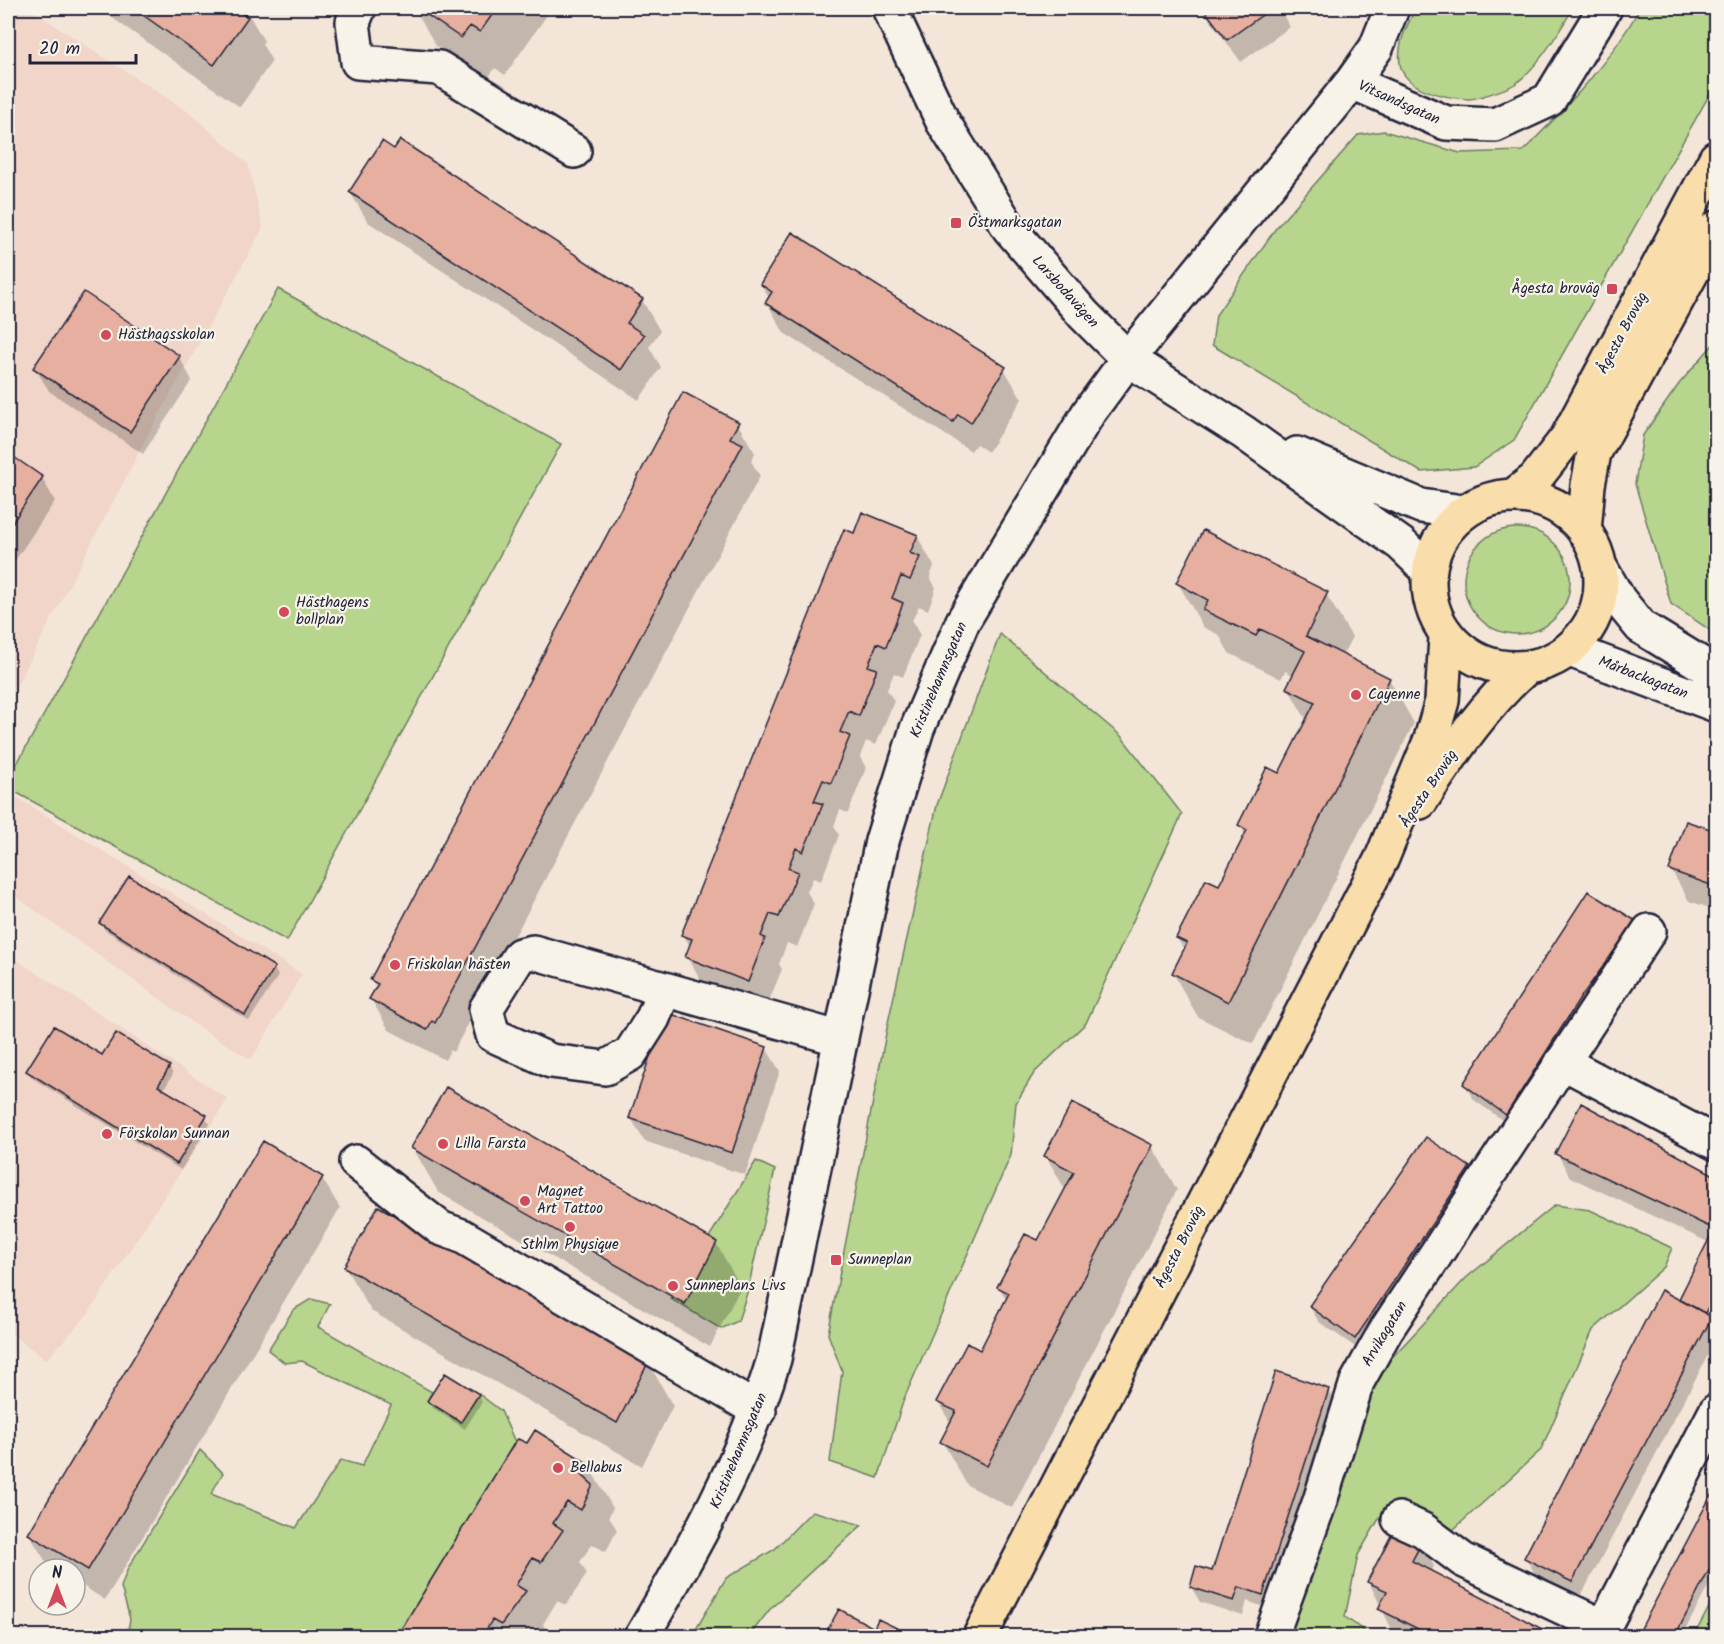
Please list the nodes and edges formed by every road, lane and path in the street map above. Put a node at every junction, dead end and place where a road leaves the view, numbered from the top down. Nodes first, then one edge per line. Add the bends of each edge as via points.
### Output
1 (359, 8) edge
2 (889, 8) edge
3 (1392, 8) edge
4 (1605, 8) edge
5 (1352, 82) junction
6 (574, 152) dead end
7 (1716, 158) edge
8 (1716, 228) edge
9 (1128, 359) junction
10 (1243, 432) junction
11 (1513, 496) junction
12 (1463, 512) junction
13 (1584, 531) junction
14 (1600, 567) junction
15 (1428, 570) junction
16 (1446, 637) junction
17 (1570, 650) junction
18 (1525, 669) junction
19 (1716, 673) edge
20 (1716, 705) edge
21 (1382, 858) junction
22 (1649, 931) dead end
23 (664, 990) junction
24 (841, 1039) junction
25 (1562, 1062) junction
26 (1716, 1143) edge
27 (356, 1162) dead end
28 (759, 1411) junction
29 (1716, 1411) edge
30 (1399, 1519) dead end
31 (1601, 1632) edge
32 (642, 1636) edge
33 (980, 1636) edge
34 (1271, 1636) edge

1 - 6 street via 353,22 358,62 439,68
2 - 9 street, Larsbodavägen via 943,122 1009,228
3 - 5 street via 1376,48
4 - 5 street, Vitsandsgatan via 1548,100 1495,125 1446,123
5 - 9 street
7 - 11 main road, Ågesta Broväg via 1567,438 1535,479
8 - 13 main road, Ågesta Broväg via 1594,453
9 - 10 street, Larsbodavägen
9 - 24 street, Kristinehamnsgatan via 1089,411 963,621 916,729 882,841
10 - 12 street, Larsbodavägen via 1421,506
10 - 15 street, Larsbodavägen via 1401,544
11 - 12 main road, Ågesta Broväg via 1487,500
11 - 13 main road, Ågesta Broväg via 1542,501 1566,513
12 - 15 main road, Ågesta Broväg via 1440,538
13 - 14 main road, Ågesta Broväg
14 - 17 main road, Ågesta Broväg via 1600,597 1590,626
14 - 19 street via 1641,627
15 - 16 main road, Ågesta Broväg via 1430,606
16 - 18 main road, Ågesta Broväg via 1473,656 1499,666
16 - 21 main road, Ågesta Broväg via 1442,701 1431,739
17 - 18 main road, Ågesta Broväg via 1549,663
17 - 20 street, Mårbackagatan
18 - 21 main road, Ågesta Broväg via 1472,725
21 - 33 main road, Ågesta Broväg
22 - 25 street, Arvikagatan
23 - 23 street via 630,1054 605,1068 551,1061 492,1035 486,1009 520,955 533,952
23 - 24 street
24 - 28 street, Kristinehamnsgatan via 774,1359
25 - 26 street
25 - 34 street, Arvikagatan via 1386,1330 1357,1382 1320,1501
27 - 28 street via 440,1228 462,1236
28 - 32 street, Kristinehamnsgatan via 699,1539
29 - 31 street
30 - 31 street via 1423,1530 1463,1560

